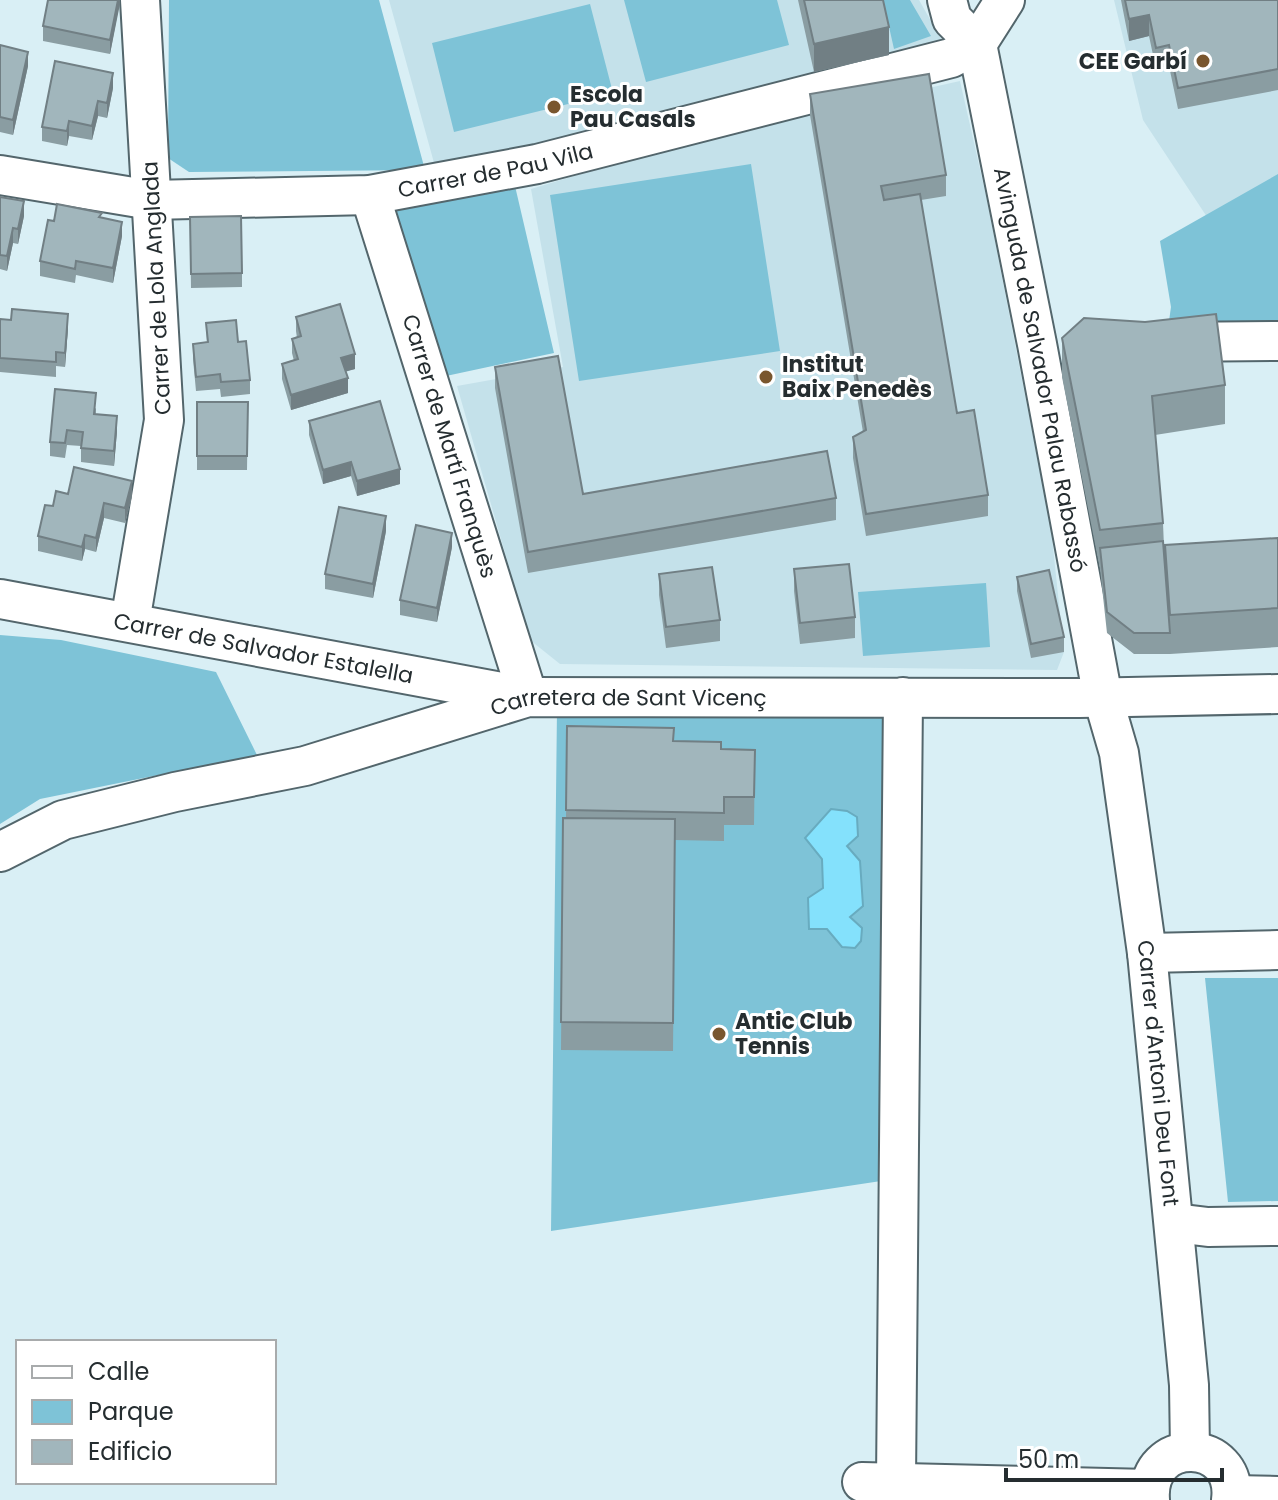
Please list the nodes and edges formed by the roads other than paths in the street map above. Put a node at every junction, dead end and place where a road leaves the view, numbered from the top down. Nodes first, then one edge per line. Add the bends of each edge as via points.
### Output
1 (140, 0) edge
2 (947, 0) edge
3 (1005, 0) edge
4 (977, 44) junction
5 (0, 175) edge
6 (370, 195) junction
7 (151, 200) junction
8 (1278, 341) edge
9 (1138, 343) edge
10 (0, 599) edge
11 (130, 622) junction
12 (1278, 694) edge
13 (528, 697) junction
14 (903, 697) junction
15 (1103, 698) junction
16 (0, 852) edge
17 (1278, 950) edge
18 (1147, 953) junction
19 (1175, 1223) junction
20 (1278, 1226) edge
21 (1190, 1451) junction
22 (1150, 1494) edge
23 (1278, 1496) edge
24 (1231, 1498) edge

1 - 7 street, Carrer de Lola Anglada
2 - 4 street via 952,19
3 - 4 street
4 - 6 street, Carrer de Pau Vila via 951,58 537,164
4 - 15 street, Avinguda de Salvador Palau Rabassó via 1053,344
5 - 7 street, Carrer de Pau Vila
6 - 7 street, Carrer de Pau Vila
6 - 13 street, Carrer de Martí Franquès
7 - 11 street, Carrer de Lola Anglada via 164,420
8 - 9 street
10 - 11 street, Carrer de Salvador Estalella
11 - 13 street, Carrer de Salvador Estalella
12 - 15 street, Carretera de Sant Vicenç
13 - 14 street, Carretera de Sant Vicenç
13 - 16 street, Carretera de Sant Vicenç via 305,766 63,820
14 - 15 street, Carretera de Sant Vicenç
14 - 22 street via 879,1482
15 - 18 street, Carrer d'Antoni Deu Font via 1119,753
17 - 18 street
18 - 19 street, Carrer d'Antoni Deu Font
19 - 20 street
19 - 21 street, Carrer d'Antoni Deu Font
21 - 22 street via 1158,1466
21 - 24 street via 1220,1464
23 - 24 street

